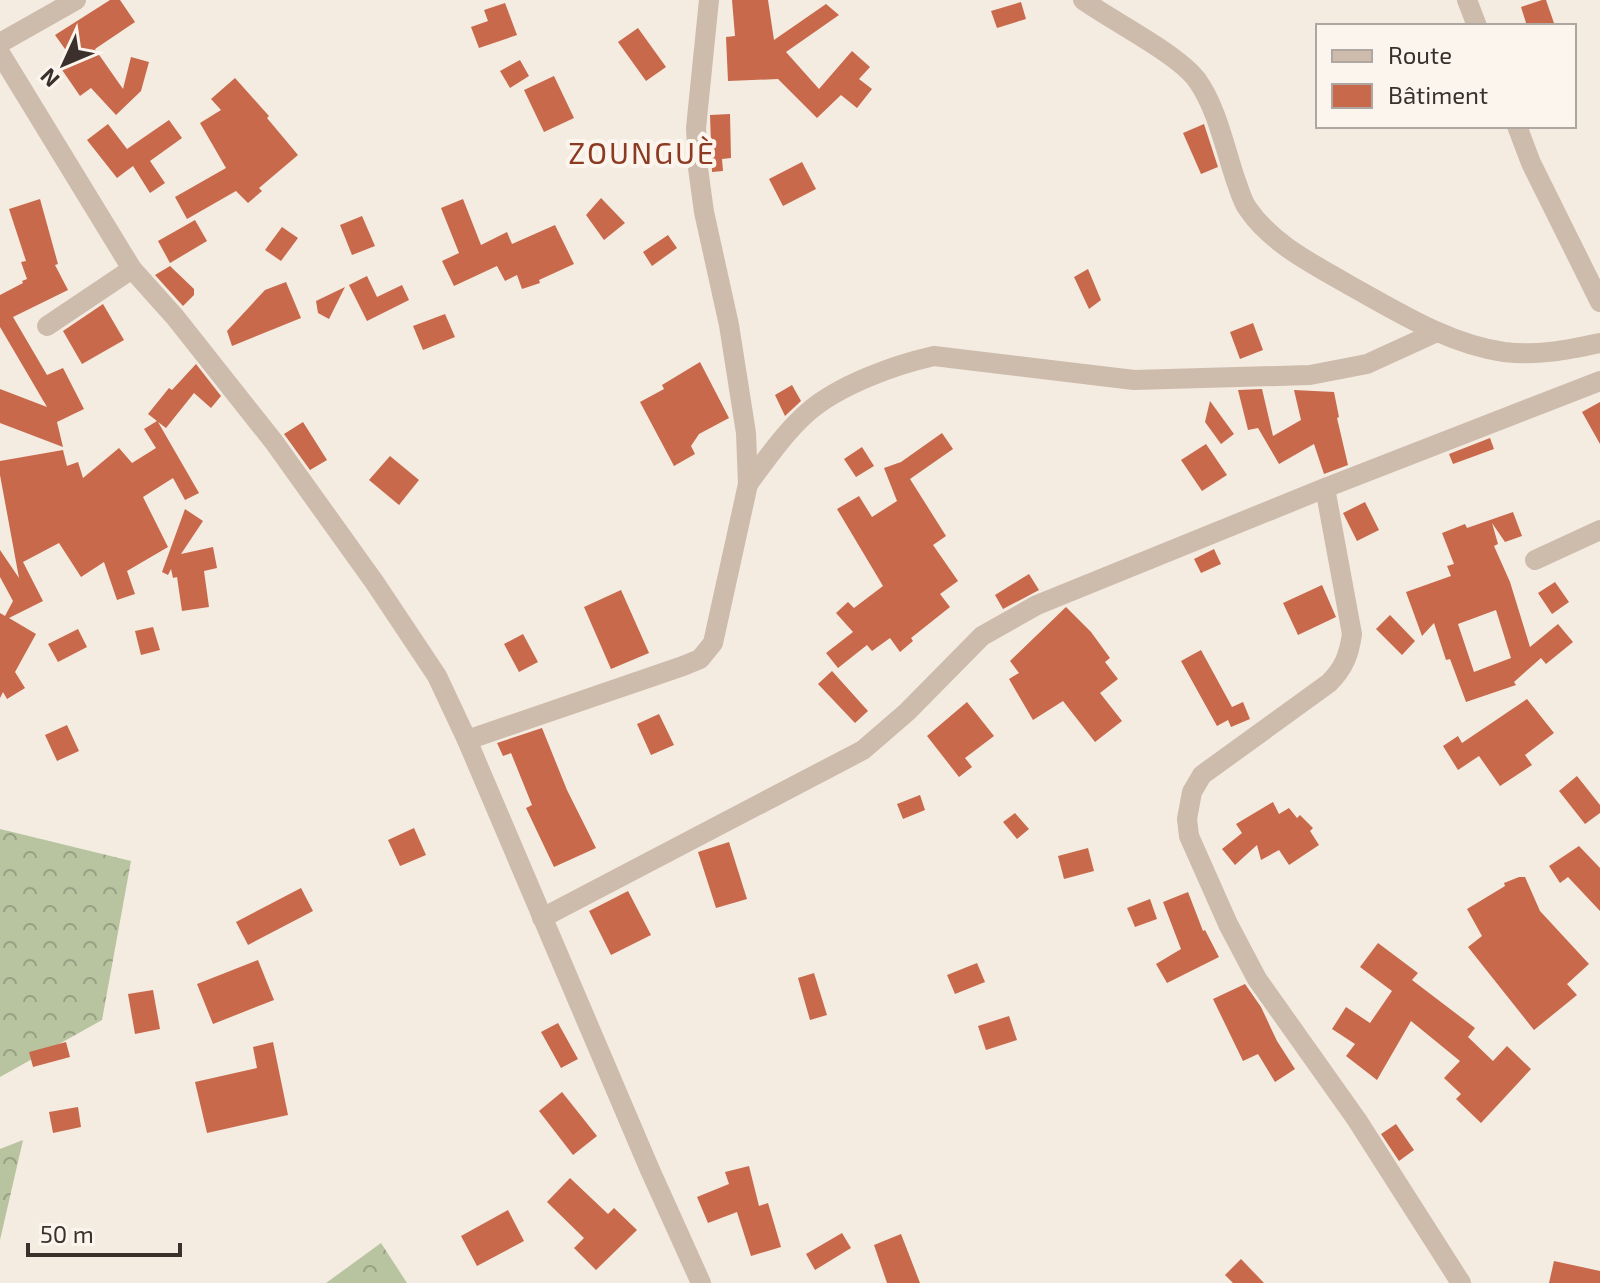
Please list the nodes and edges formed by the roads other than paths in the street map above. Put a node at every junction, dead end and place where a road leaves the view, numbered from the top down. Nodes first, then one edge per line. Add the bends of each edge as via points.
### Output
1 (76, 0) edge
2 (709, 0) edge
3 (1083, 0) edge
4 (1467, 0) edge
5 (1476, 24) edge
6 (0, 43) edge
7 (0, 53) edge
8 (1518, 128) edge
9 (132, 269) junction
10 (1600, 302) edge
11 (47, 326) dead end
12 (1437, 332) junction
13 (1600, 343) edge
14 (1600, 381) edge
15 (748, 484) junction
16 (1325, 488) junction
17 (1600, 530) edge
18 (1535, 560) dead end
19 (467, 740) junction
20 (542, 918) junction
21 (701, 1283) edge
22 (1461, 1283) edge

1 - 6 street
2 - 15 street via 696,128 698,168 729,325 746,433
3 - 12 street via 1196,78 1245,206 1270,234 1302,258
4 - 5 street
7 - 9 street
8 - 10 street
9 - 11 street
9 - 19 street via 274,442 357,557 437,676
12 - 13 street via 1504,352 1552,354
12 - 15 street via 1367,364 1310,375 1134,380 934,356 841,390 809,411
14 - 16 street
15 - 19 street via 707,652 683,666
16 - 20 street via 999,625 863,750
16 - 22 street via 1352,634 1349,654 1329,683 1202,775 1192,792 1189,836 1257,979 1364,1131
17 - 18 street
19 - 20 street
20 - 21 street

